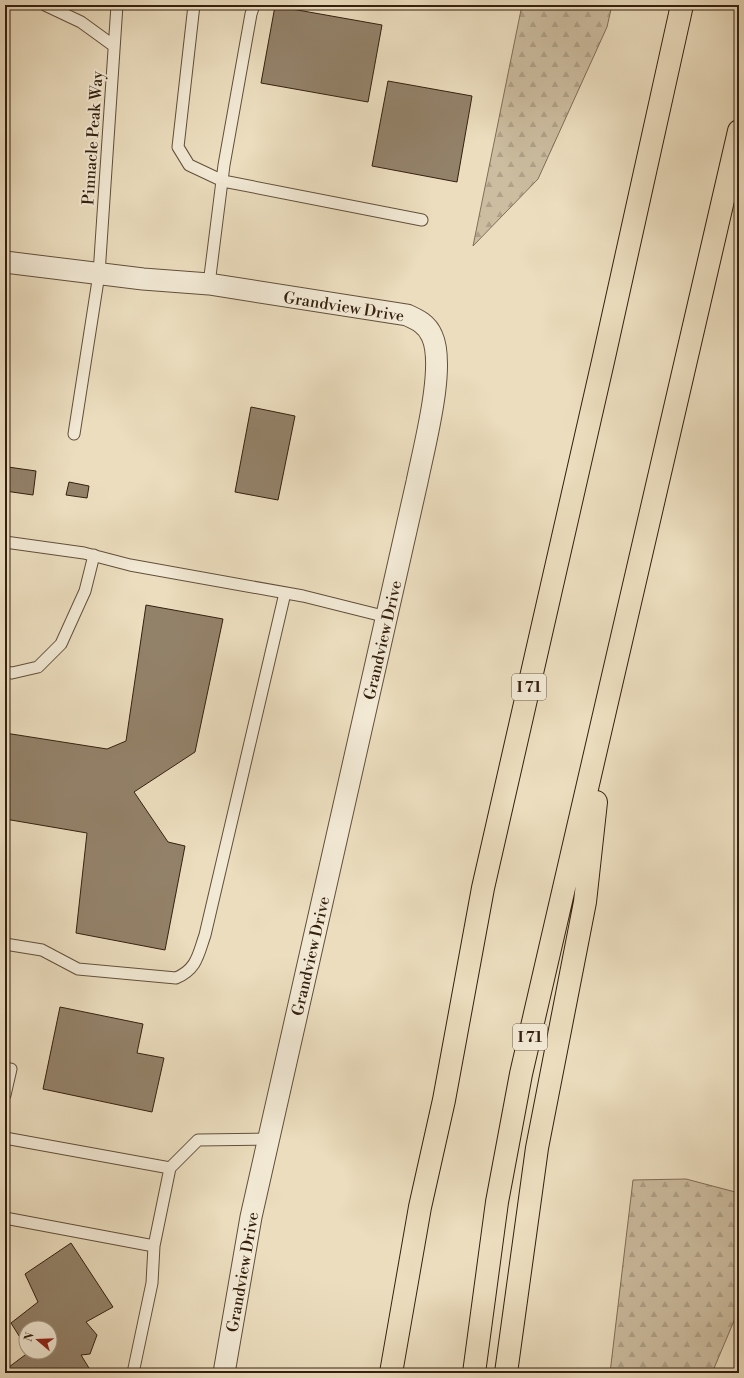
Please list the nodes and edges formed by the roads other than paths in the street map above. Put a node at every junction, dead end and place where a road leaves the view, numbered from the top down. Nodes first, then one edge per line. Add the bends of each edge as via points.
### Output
1 (45, 5) edge
2 (117, 5) edge
3 (194, 5) edge
4 (254, 5) edge
5 (682, 5) edge
6 (114, 46) junction
7 (739, 131) edge
8 (222, 181) junction
9 (422, 220) dead end
10 (5, 262) edge
11 (99, 274) junction
12 (209, 284) junction
13 (74, 434) dead end
14 (5, 542) edge
15 (94, 556) junction
16 (285, 593) junction
17 (387, 617) junction
18 (5, 672) edge
19 (607, 705) junction
20 (5, 944) edge
21 (11, 1069) dead end
22 (5, 1095) edge
23 (5, 1138) edge
24 (268, 1139) junction
25 (170, 1168) junction
26 (5, 1218) edge
27 (154, 1246) junction
28 (133, 1373) edge
29 (224, 1373) edge
30 (391, 1373) edge
31 (474, 1373) edge
32 (506, 1373) edge

1 - 6 lane via 81,22
2 - 6 lane, Pinnacle Peak Way
3 - 8 lane via 178,147 188,165
4 - 8 lane
5 - 30 highway, I 71 via 483,888 444,1100 420,1207
6 - 11 lane, Pinnacle Peak Way
7 - 19 highway, I 71
8 - 9 lane
8 - 12 lane
10 - 11 street, Grandview Drive
11 - 12 street, Grandview Drive
11 - 13 lane, Pinnacle Peak Way
12 - 17 street, Grandview Drive via 407,315 424,323 432,335 437,352 437,377
14 - 15 lane
15 - 16 lane
15 - 18 lane via 85,591 61,644 38,667 12,673
16 - 17 lane
16 - 20 lane via 205,935 196,962 188,973 176,978 78,968 42,950
17 - 24 street, Grandview Drive
19 - 31 highway, I 71 via 520,1081 497,1202
19 - 32 highway via 586,902 537,1148
21 - 22 lane
23 - 25 lane
24 - 25 lane via 198,1140
24 - 29 street, Grandview Drive via 251,1217
25 - 27 lane
26 - 27 lane
27 - 28 lane via 152,1283

